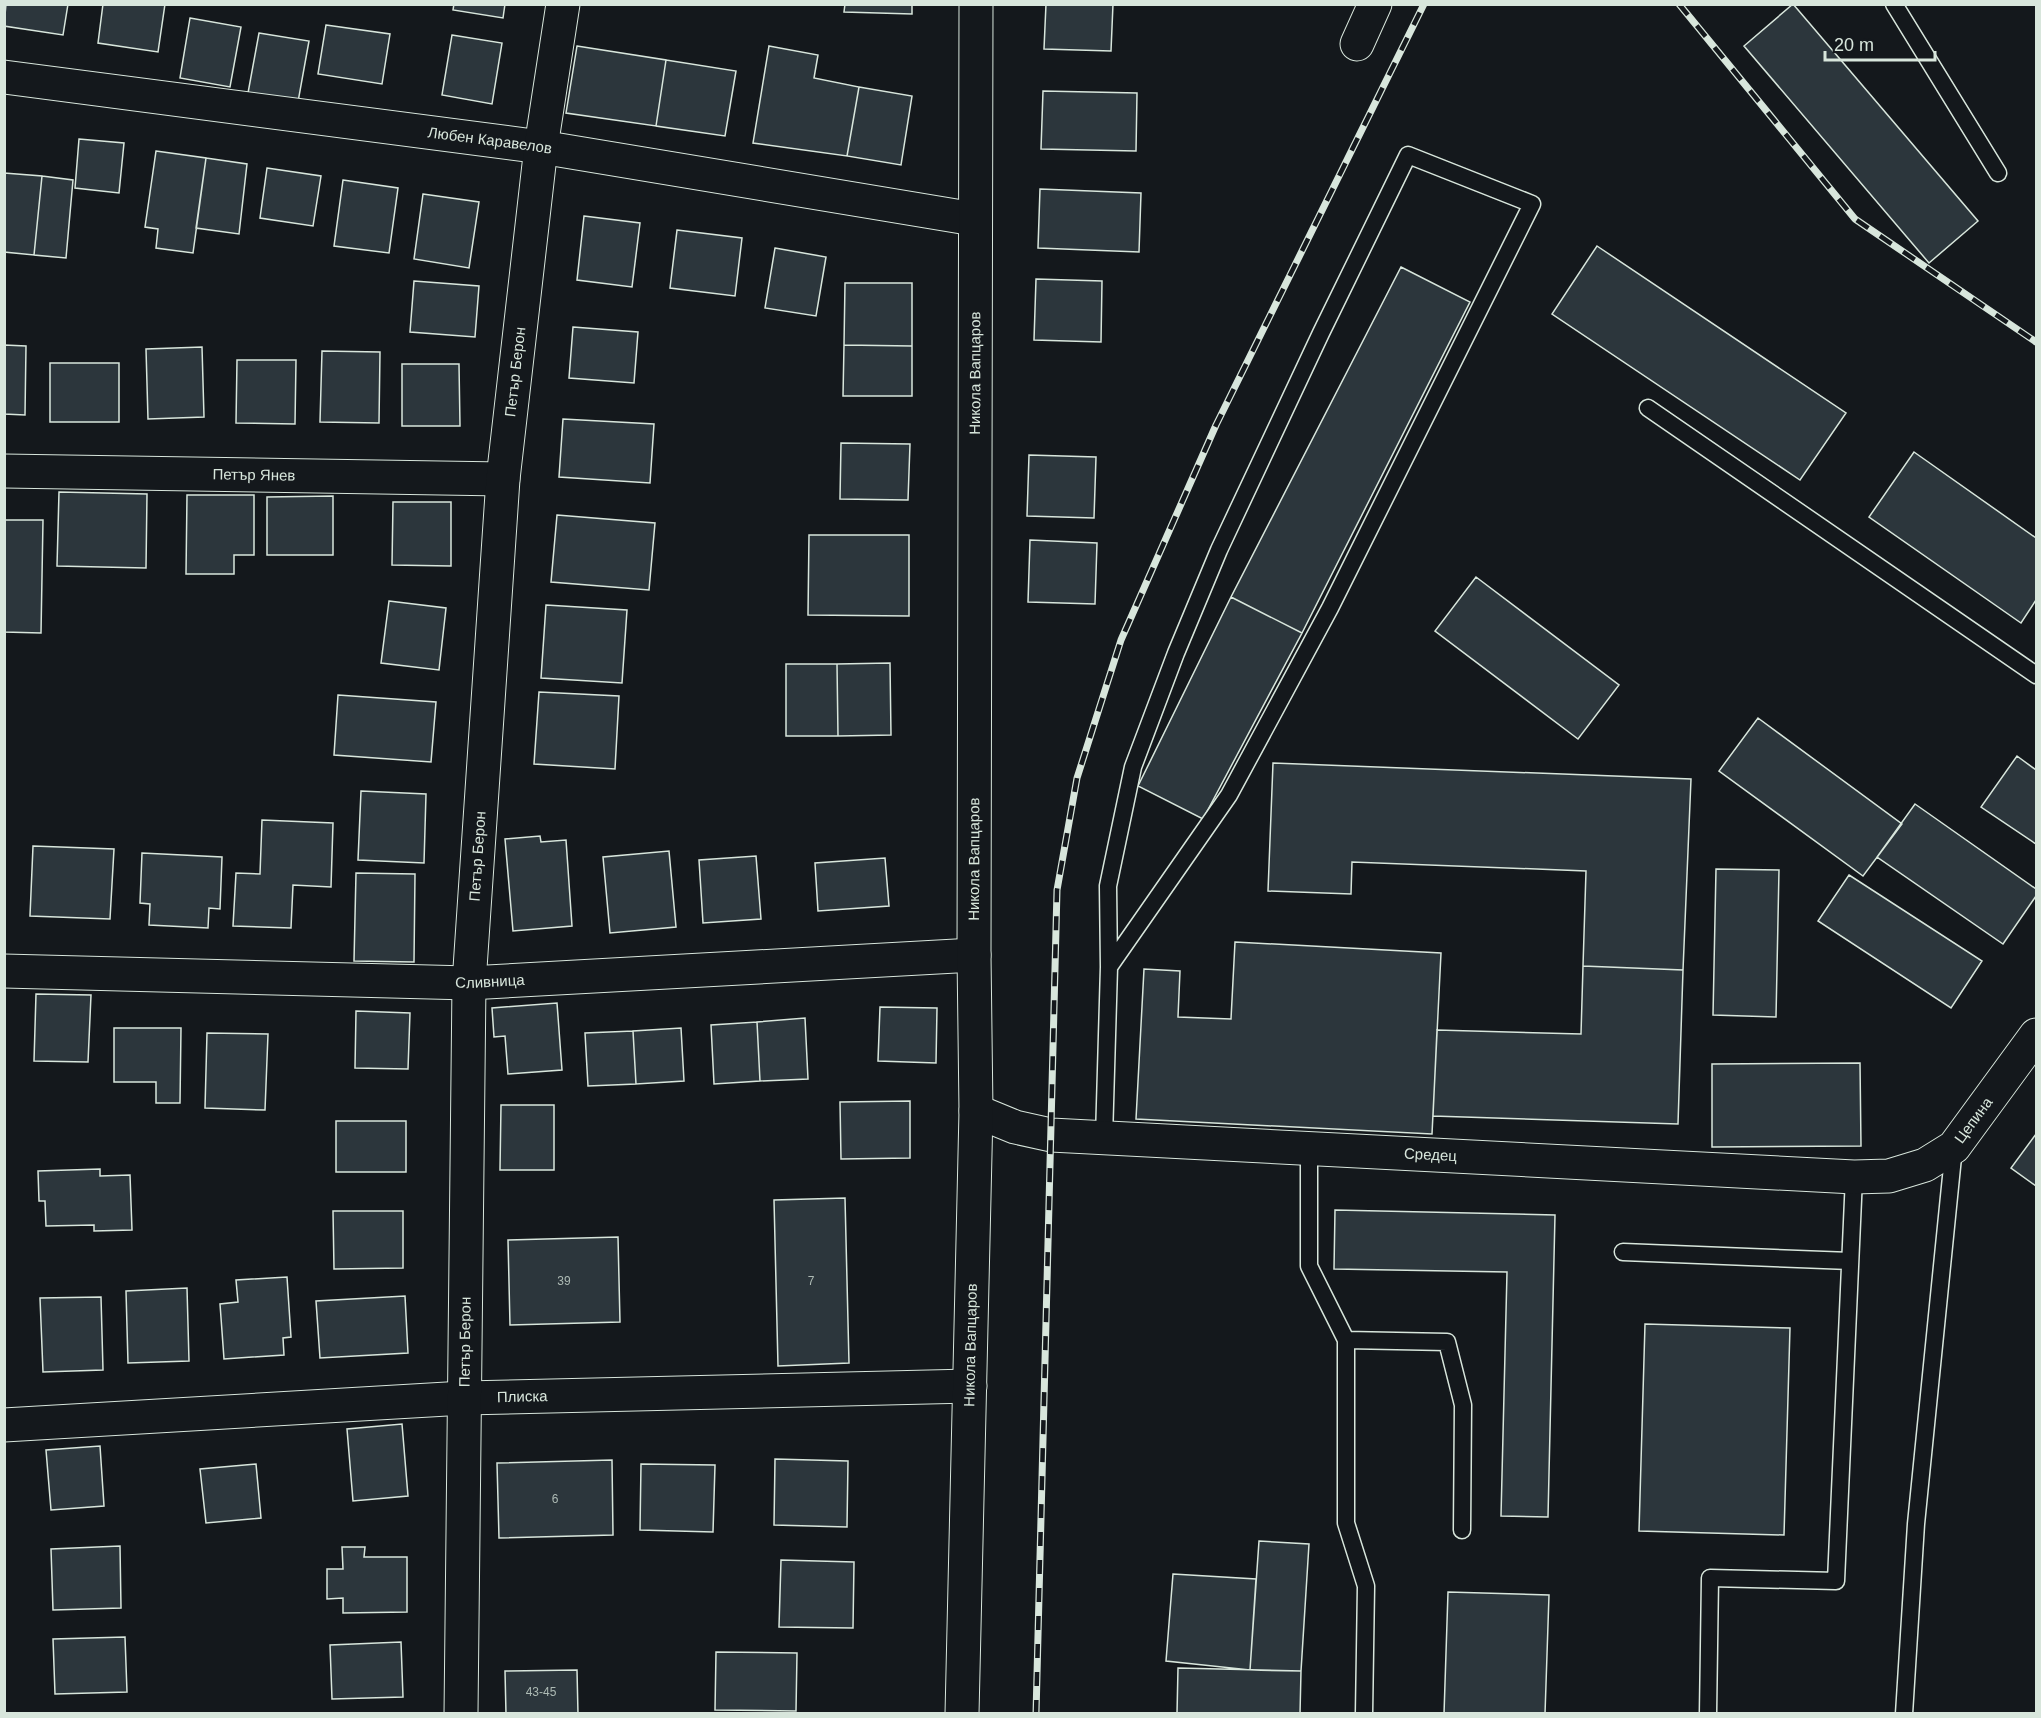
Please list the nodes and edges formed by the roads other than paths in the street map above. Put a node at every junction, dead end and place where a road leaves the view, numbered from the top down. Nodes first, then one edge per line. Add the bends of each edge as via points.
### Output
1 (563, 4) edge
2 (976, 4) edge
3 (1375, 4) edge
4 (1894, 4) edge
5 (1357, 44) dead end
6 (4, 77) edge
7 (541, 147) junction
8 (1998, 173) dead end
9 (974, 219) junction
10 (1648, 408) dead end
11 (4, 471) edge
12 (503, 479) junction
13 (2037, 675) edge
14 (974, 955) junction
15 (1109, 967) junction
16 (4, 971) edge
17 (468, 983) junction
18 (2037, 1035) edge
19 (976, 1111) junction
20 (1104, 1138) junction
21 (1954, 1147) junction
22 (1309, 1148) junction
23 (1889, 1176) joint
24 (1854, 1177) junction
25 (1623, 1252) dead end
26 (1850, 1261) junction
27 (1346, 1340) junction
28 (970, 1386) junction
29 (464, 1398) junction
30 (4, 1425) edge
31 (1462, 1530) dead end
32 (461, 1713) edge
33 (962, 1713) edge
34 (1364, 1713) edge
35 (1708, 1713) edge
36 (1904, 1713) edge

1 - 7 street, Петър Берон
2 - 9 street, Никола Вапцаров
3 - 5 street
4 - 8 lane
6 - 7 street, Любен Каравелов
7 - 9 street, Любен Каравелов
7 - 12 street, Петър Берон
9 - 14 street, Никола Вапцаров
10 - 13 lane
11 - 12 street, Петър Янев
12 - 17 street, Петър Берон
14 - 17 street, Сливница
14 - 19 street, Никола Вапцаров
15 - 15 lane via 1229,795 1330,608 1532,204 1408,155 1219,550 1137,756 1108,886
15 - 20 lane
16 - 17 street, Сливница
17 - 29 street, Петър Берон
18 - 21 street, Цепина
19 - 20 street, Средец via 1042,1133
19 - 28 street, Никола Вапцаров
20 - 22 street, Средец
21 - 23 street, Цепина via 1925,1165
21 - 36 lane via 1917,1524
22 - 24 street, Средец
22 - 27 lane via 1309,1266
23 - 24 street, Средец
24 - 26 lane
25 - 26 lane
26 - 35 lane via 1836,1581 1710,1578
27 - 31 lane via 1447,1342 1463,1405
27 - 34 lane via 1346,1523 1366,1586
28 - 29 street, Плиска
28 - 33 street, Никола Вапцаров
29 - 30 street, Плиска
29 - 32 street, Петър Берон

